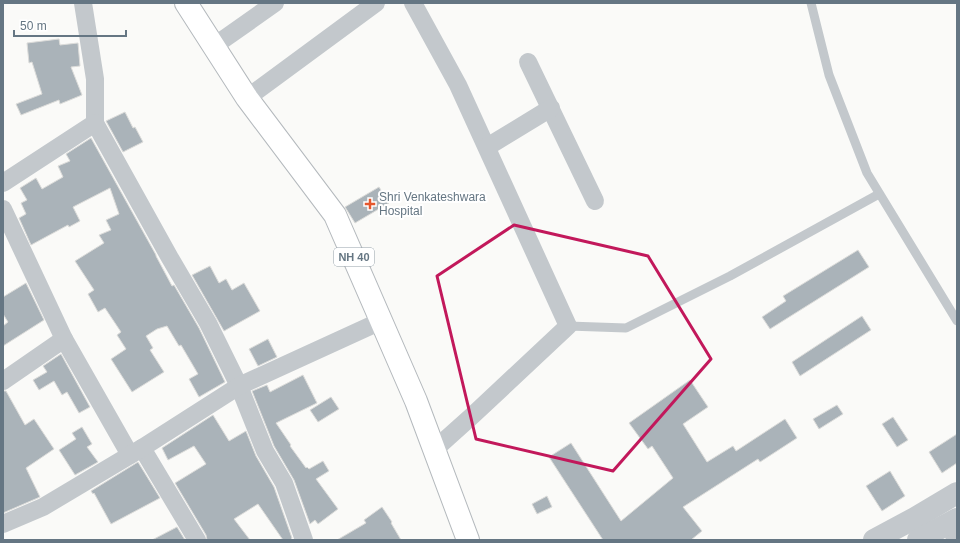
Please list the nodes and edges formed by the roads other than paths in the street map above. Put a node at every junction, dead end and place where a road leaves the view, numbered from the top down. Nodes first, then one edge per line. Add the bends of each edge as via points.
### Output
1 (83, 3) edge
2 (186, 3) edge
3 (275, 3) edge
4 (376, 3) edge
5 (413, 3) edge
6 (811, 3) edge
7 (214, 46) junction
8 (528, 62) dead end
9 (247, 98) junction
10 (550, 108) junction
11 (95, 123) junction
12 (487, 147) junction
13 (3, 184) edge
14 (879, 194) junction
15 (595, 201) dead end
16 (3, 209) edge
17 (381, 320) junction
18 (957, 321) edge
19 (568, 326) junction
20 (64, 339) junction
21 (3, 380) edge
22 (239, 386) junction
23 (434, 450) junction
24 (136, 452) junction
25 (957, 493) edge
26 (3, 524) edge
27 (954, 528) edge
28 (197, 540) edge
29 (304, 540) edge
30 (468, 540) edge
31 (874, 540) edge
32 (918, 540) edge

1 - 11 street via 95,78
2 - 7 highway, NH 40
3 - 7 street
4 - 9 street
5 - 12 street via 458,84
6 - 14 lane via 829,75 867,173
7 - 9 highway, NH 40
8 - 10 street
9 - 17 highway, NH 40 via 335,215
10 - 12 street
10 - 15 street
11 - 13 street
11 - 22 street via 208,323
12 - 19 street
14 - 18 lane
14 - 19 lane via 730,276 626,328
16 - 20 street
17 - 22 street
17 - 23 highway, NH 40 via 416,400
19 - 23 street
20 - 21 street
20 - 24 street
22 - 24 street
22 - 29 street via 265,451 284,483
23 - 30 highway, NH 40
24 - 26 street via 43,507
24 - 28 street
25 - 31 street
27 - 32 street

